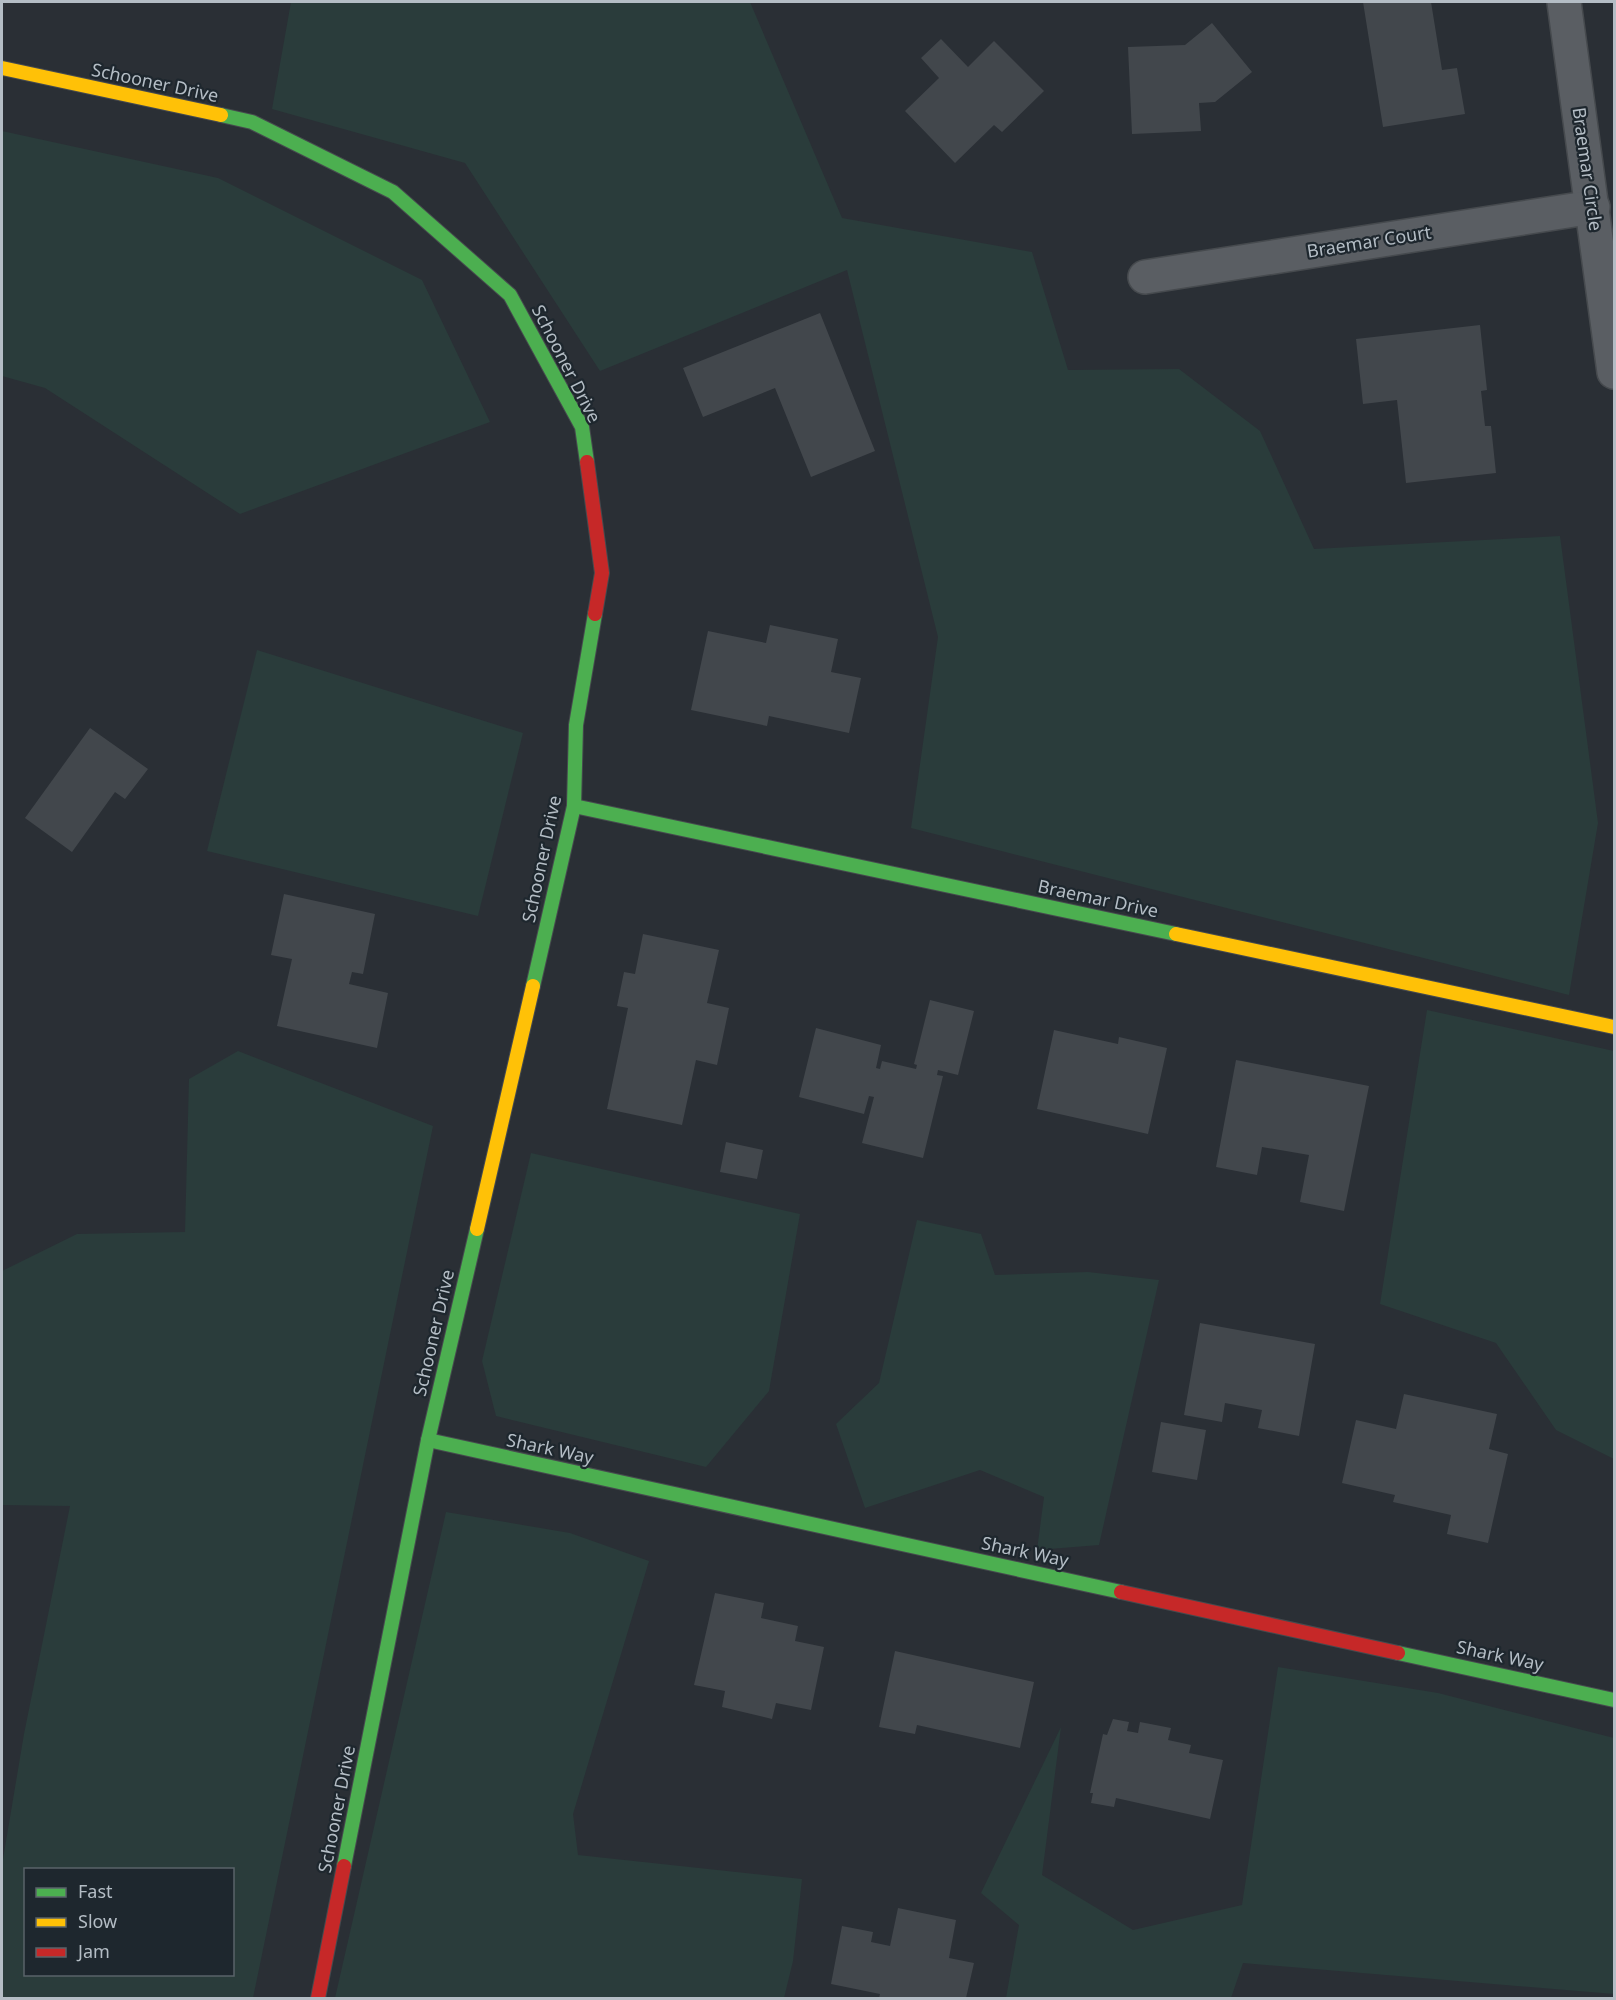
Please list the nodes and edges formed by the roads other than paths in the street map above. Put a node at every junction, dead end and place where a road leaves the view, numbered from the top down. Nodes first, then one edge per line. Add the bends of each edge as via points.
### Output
1 (1564, 2) edge
2 (2, 68) edge
3 (1593, 207) junction
4 (1146, 277) dead end
5 (1614, 372) edge
6 (574, 806) junction
7 (1614, 1027) edge
8 (428, 1440) junction
9 (1614, 1700) edge
10 (318, 1998) edge

1 - 3 street, Braemar Circle
2 - 6 street, Schooner Drive via 252,122 393,192 510,295 582,428 602,573 576,725
3 - 4 street, Braemar Court
3 - 5 street, Braemar Circle
6 - 7 street, Braemar Drive
6 - 8 street, Schooner Drive
8 - 9 street, Shark Way
8 - 10 street, Schooner Drive

